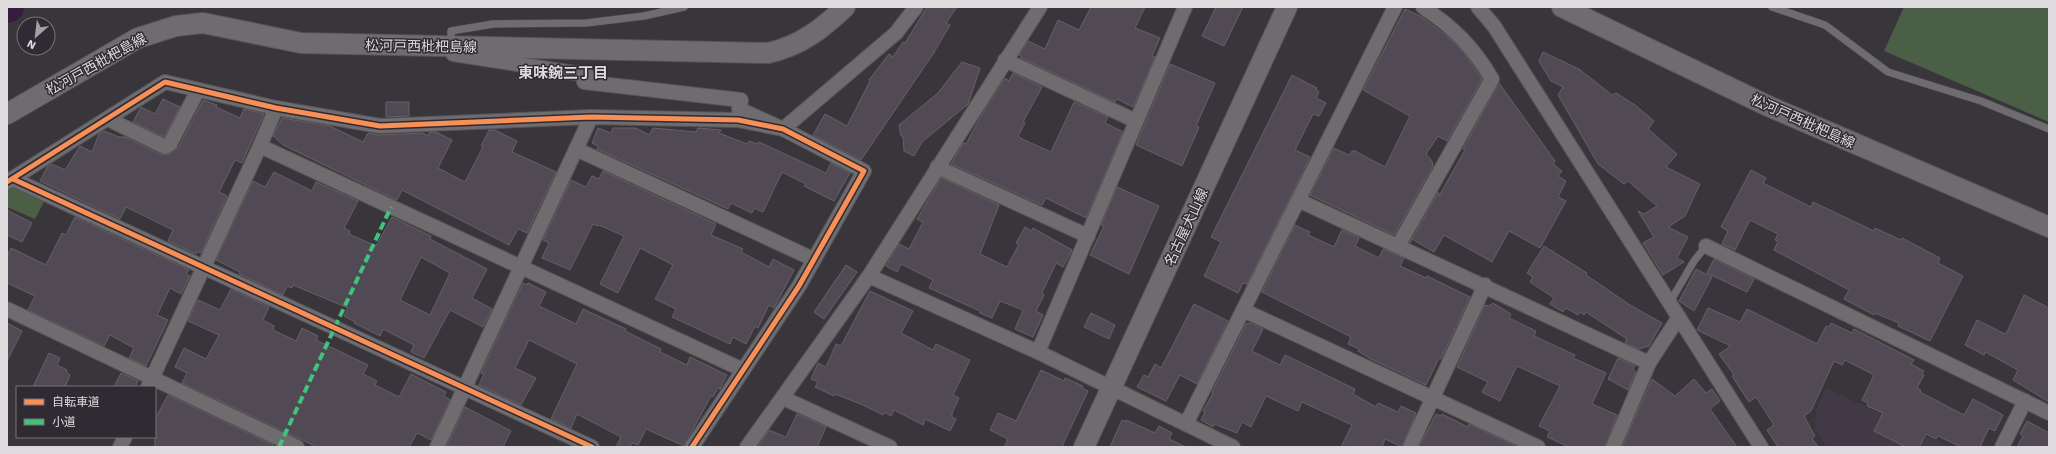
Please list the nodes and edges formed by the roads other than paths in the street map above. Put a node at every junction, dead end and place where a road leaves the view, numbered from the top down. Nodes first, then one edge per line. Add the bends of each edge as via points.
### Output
1 (684, 7) edge
2 (845, 7) edge
3 (916, 7) edge
4 (1040, 7) edge
5 (1185, 7) edge
6 (1287, 7) edge
7 (1395, 7) edge
8 (1423, 7) edge
9 (1478, 7) edge
10 (1562, 7) edge
11 (1772, 7) edge
12 (451, 47) junction
13 (1005, 60) junction
14 (198, 90) junction
15 (276, 108) junction
16 (7, 114) edge
17 (591, 117) junction
18 (108, 119) junction
19 (1136, 121) junction
20 (783, 129) junction
21 (2049, 129) edge
22 (260, 146) junction
23 (576, 149) junction
24 (937, 167) junction
25 (10, 180) edge
26 (1298, 200) junction
27 (2049, 227) edge
28 (1088, 236) junction
29 (1398, 246) junction
30 (1706, 246) joint
31 (814, 259) junction
32 (521, 266) junction
33 (204, 268) junction
34 (869, 276) junction
35 (1485, 285) junction
36 (1670, 302) junction
37 (7, 309) edge
38 (1243, 310) junction
39 (1680, 317) junction
40 (1038, 352) junction
41 (1649, 363) junction
42 (743, 370) junction
43 (150, 382) edge
44 (466, 387) junction
45 (1111, 388) junction
46 (1434, 397) junction
47 (783, 398) junction
48 (2025, 402) junction
49 (2049, 413) edge
50 (1186, 424) junction
51 (124, 438) edge
52 (1754, 444) edge
53 (120, 447) edge
54 (297, 447) edge
55 (438, 447) edge
56 (592, 447) edge
57 (692, 447) edge
58 (747, 447) edge
59 (890, 447) edge
60 (1084, 447) edge
61 (1233, 447) edge
62 (1410, 447) edge
63 (1538, 447) edge
64 (1613, 447) edge
65 (2002, 447) edge

1 - 12 lane via 644,16 586,23 494,24 451,31
2 - 12 main road, 松河戸西枇杷島線 via 824,27 804,40 787,49 768,54
3 - 20 street via 896,33
4 - 13 street
5 - 19 street
6 - 45 main road, 名古屋犬山線
7 - 26 street
8 - 29 street via 1461,36 1478,56 1492,79
9 - 36 street via 1494,26
10 - 27 main road, 松河戸西枇杷島線 via 1768,106
11 - 21 lane via 1825,25 1888,72 1981,101
12 - 16 main road, 松河戸西枇杷島線 via 301,43 203,23 176,26 138,38
12 - 20 street via 451,53 587,75 584,82 741,100 739,109
13 - 19 street
13 - 24 street
14 - 15 street
14 - 18 street via 165,82
14 - 18 street via 170,144 165,146
15 - 17 street via 380,126
15 - 22 street
17 - 20 street via 738,120
17 - 23 street
18 - 25 street
19 - 28 street
20 - 31 street via 864,171
22 - 32 street
22 - 33 street
23 - 31 street
23 - 32 street
24 - 28 street
24 - 34 street
25 - 33 street
26 - 29 street
26 - 38 street
28 - 40 street
29 - 35 street
30 - 36 lane
30 - 48 street
31 - 42 street
32 - 42 street
32 - 44 street
33 - 43 street
33 - 44 street
34 - 40 street
34 - 47 street
35 - 41 street
35 - 46 street
36 - 39 street
37 - 43 street
38 - 46 street
38 - 50 street
39 - 41 street
39 - 52 street
40 - 45 street
41 - 64 street
42 - 57 street
43 - 54 street
44 - 55 street
44 - 56 street
45 - 50 street
45 - 60 main road, 名古屋犬山線
46 - 62 street
46 - 63 street
47 - 58 street
47 - 59 street
48 - 49 street
48 - 65 street
50 - 61 street
51 - 53 street

